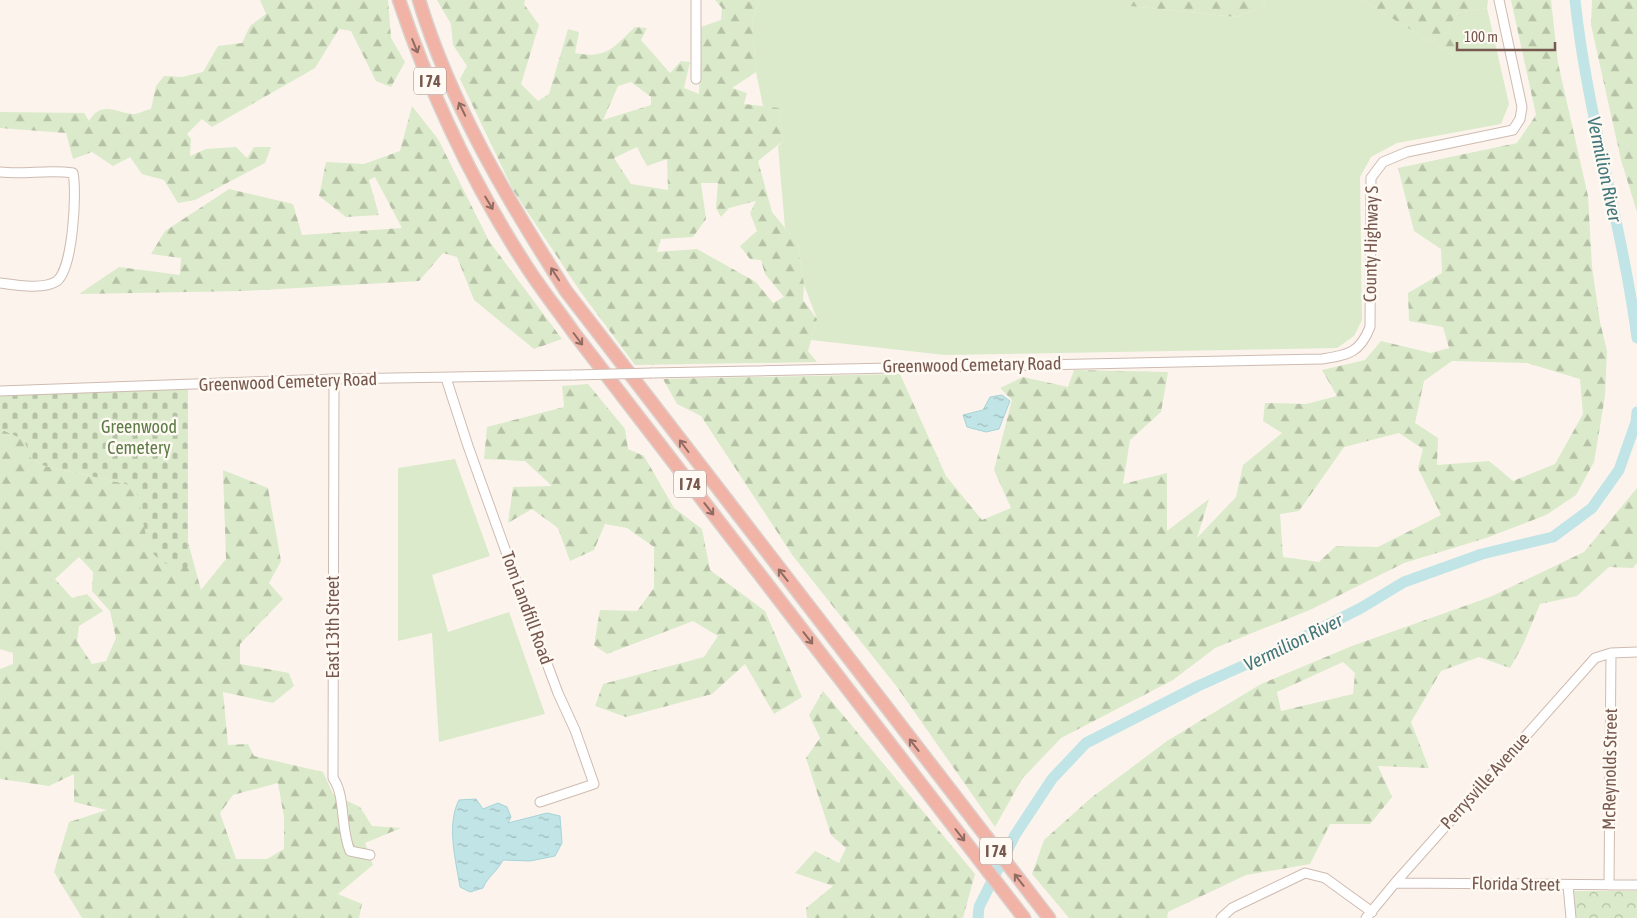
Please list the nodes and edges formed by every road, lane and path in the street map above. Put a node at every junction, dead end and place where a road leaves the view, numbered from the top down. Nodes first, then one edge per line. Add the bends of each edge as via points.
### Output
1 (399, 0) edge
2 (419, 0) edge
3 (696, 0) edge
4 (1500, 0) edge
5 (696, 78) dead end
6 (0, 172) edge
7 (0, 283) edge
8 (1364, 343) joint
9 (575, 375) joint
10 (446, 378) junction
11 (334, 380) junction
12 (0, 391) edge
13 (1637, 652) edge
14 (1611, 653) junction
15 (540, 802) dead end
16 (370, 855) dead end
17 (1395, 882) junction
18 (1568, 885) junction
19 (1609, 885) junction
20 (1637, 885) edge
21 (1369, 915) edge
22 (1023, 918) edge
23 (1049, 918) edge
24 (1221, 918) edge
25 (1571, 918) edge

1 -> 22 highway, I 74 via 446,121 482,192 525,264 574,333
23 -> 2 highway, I 74 via 566,291 483,152 457,100
3 - 5 street
4 - 8 street, County Highway S via 1522,107 1520,118 1513,130 1407,152 1383,162 1371,178 1370,327
6 - 7 street via 61,171 72,173 75,182 70,251 61,276 44,285
8 - 9 street, Greenwood Cemetary Road, bridge via 1346,355 1322,359
9 - 10 street, Greenwood Cemetery Road
10 - 11 street, Greenwood Cemetery Road
10 - 15 street, Tom Landfill Road via 528,613 594,784
11 - 12 street, Greenwood Cemetery Road
11 - 16 street, East 13th Street via 333,778 341,795 345,840 350,851
13 - 14 street
14 - 17 street, Perrysville Avenue via 1594,658
14 - 19 street, McReynolds Street
17 - 18 street, Florida Street
17 - 21 street, Perrysville Avenue
18 - 19 street, Florida Street
18 - 25 street
19 - 20 street, Florida Street
21 - 24 street via 1325,878 1305,873 1232,908

